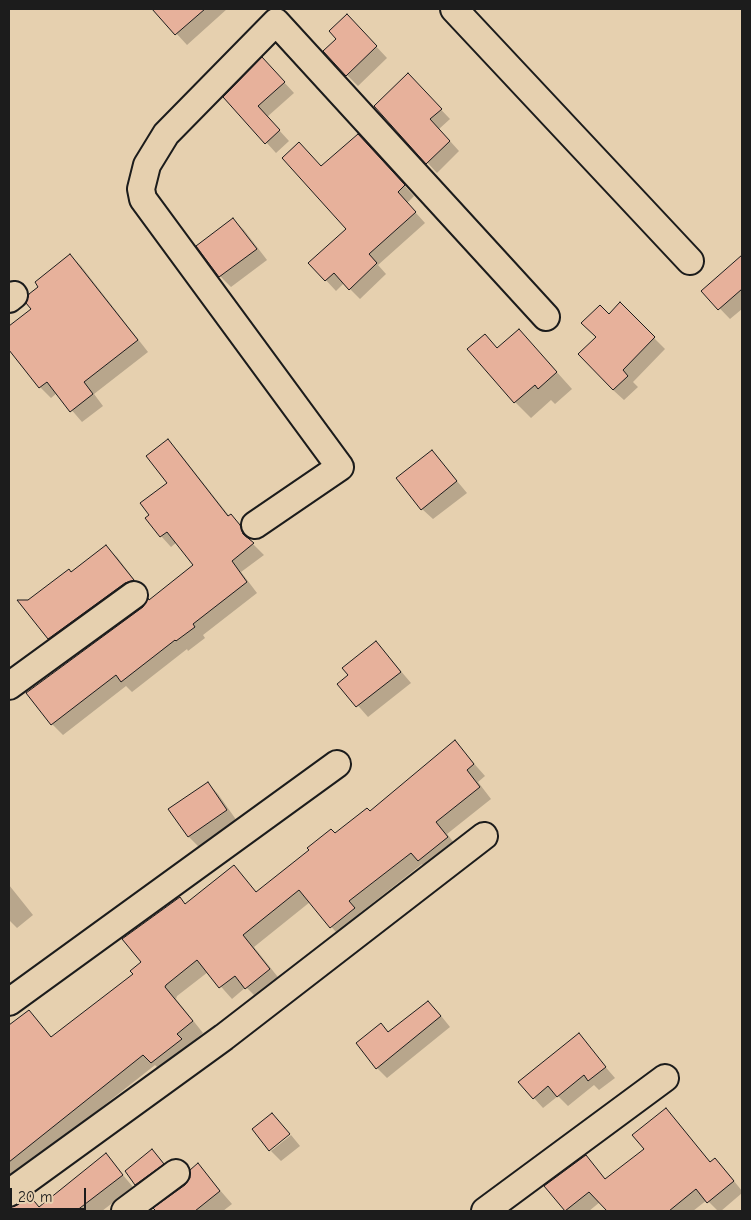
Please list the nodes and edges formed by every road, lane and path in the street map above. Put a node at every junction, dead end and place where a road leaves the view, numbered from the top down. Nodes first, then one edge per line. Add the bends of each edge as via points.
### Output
1 (454, 9) edge
2 (277, 13) edge
3 (690, 261) dead end
4 (546, 317) dead end
5 (254, 525) dead end
6 (134, 595) dead end
7 (9, 686) edge
8 (338, 764) dead end
9 (484, 836) dead end
10 (9, 1002) edge
11 (665, 1078) dead end
12 (176, 1173) dead end
13 (9, 1193) edge
14 (125, 1211) edge
15 (485, 1211) edge

1 - 3 street
2 - 4 street
2 - 5 street via 166,134 147,165 141,189 143,199 340,467
6 - 7 street
8 - 10 street
9 - 13 street via 224,1037
11 - 15 street
12 - 14 street

